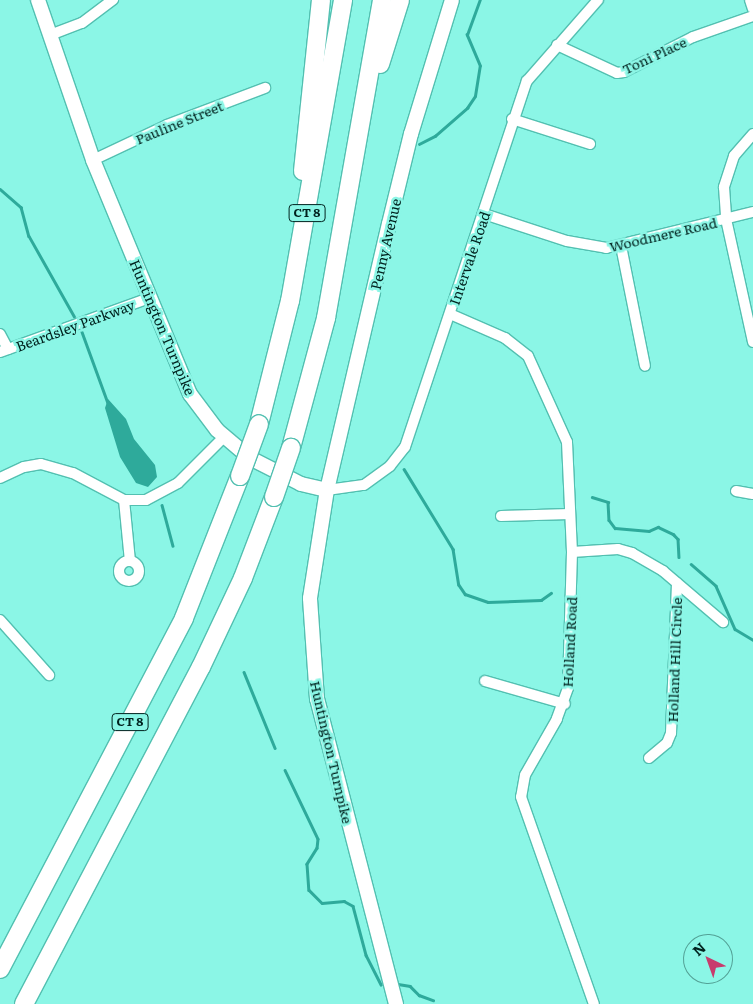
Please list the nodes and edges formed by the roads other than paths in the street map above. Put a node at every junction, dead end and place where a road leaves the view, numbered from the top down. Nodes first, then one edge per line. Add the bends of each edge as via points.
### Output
1 (38, 0) edge
2 (113, 0) edge
3 (321, 0) edge
4 (343, 0) edge
5 (382, 0) edge
6 (400, 0) edge
7 (452, 0) edge
8 (598, 0) edge
9 (750, 0) edge
10 (753, 8) edge
11 (753, 16) edge
12 (50, 35) junction
13 (557, 45) junction
14 (265, 88) dead end
15 (512, 119) junction
16 (753, 134) edge
17 (590, 144) dead end
18 (352, 158) junction
19 (93, 160) junction
20 (753, 212) edge
21 (484, 214) junction
22 (726, 219) junction
23 (621, 246) junction
24 (149, 298) junction
25 (290, 301) junction
26 (450, 314) junction
27 (0, 334) edge
28 (753, 342) edge
29 (4, 350) edge
30 (645, 366) dead end
31 (224, 437) junction
32 (0, 478) edge
33 (327, 490) junction
34 (736, 491) dead end
35 (753, 494) edge
36 (124, 500) junction
37 (570, 514) junction
38 (501, 516) dead end
39 (572, 552) junction
40 (130, 561) dead end
41 (677, 582) junction
42 (0, 620) edge
43 (723, 622) dead end
44 (49, 675) dead end
45 (485, 681) dead end
46 (564, 704) junction
47 (649, 758) dead end
48 (65, 927) junction
49 (0, 969) edge
50 (24, 1004) edge
51 (32, 1004) edge
52 (396, 1004) edge
53 (594, 1004) edge

1 - 12 main road, Huntington Turnpike
2 - 12 street via 82,23
3 - 25 highway
4 - 25 highway, CT 8
5 - 18 highway, CT 8
6 - 18 highway
7 - 33 main road, Penny Avenue via 411,134
8 - 13 street, Intervale Road
9 - 10 street
11 - 13 street, Toni Place via 693,37 624,72 617,73
12 - 19 main road, Huntington Turnpike
13 - 15 street, Intervale Road via 531,74
14 - 19 street, Pauline Street via 167,125
15 - 17 street
15 - 21 street, Intervale Road
16 - 22 street via 734,156 726,175
18 - 48 highway, CT 8, bridge via 326,318 291,448 274,497 243,578 201,667
19 - 24 main road, Huntington Turnpike
20 - 22 street, Woodmere Road
21 - 23 street, Woodmere Road via 567,241 606,248
21 - 26 street, Intervale Road
22 - 23 street, Woodmere Road
22 - 28 street
23 - 30 street
24 - 29 street, Beardsley Parkway
24 - 31 main road, Huntington Turnpike via 190,394
25 - 49 highway, CT 8, bridge via 259,424 218,538 176,635
26 - 33 street, Intervale Road via 417,417 398,458 364,485
26 - 37 street, Holland Road via 515,343 536,369 567,442
27 - 29 street
31 - 33 main road, Huntington Turnpike via 263,465 301,484
31 - 36 street via 167,490 146,500
32 - 36 street via 24,466 41,464 73,474
33 - 52 main road, Huntington Turnpike via 310,598 314,678
34 - 35 street
36 - 40 street
37 - 38 street
37 - 39 street, Holland Road
39 - 41 street via 618,549 652,564
39 - 46 street, Holland Road via 572,634
41 - 43 street
41 - 47 street, Holland Hill Circle via 671,733 667,743
42 - 44 street
45 - 46 street
46 - 53 street, Holland Road via 525,775 521,797
48 - 50 highway, CT 8
48 - 51 highway

